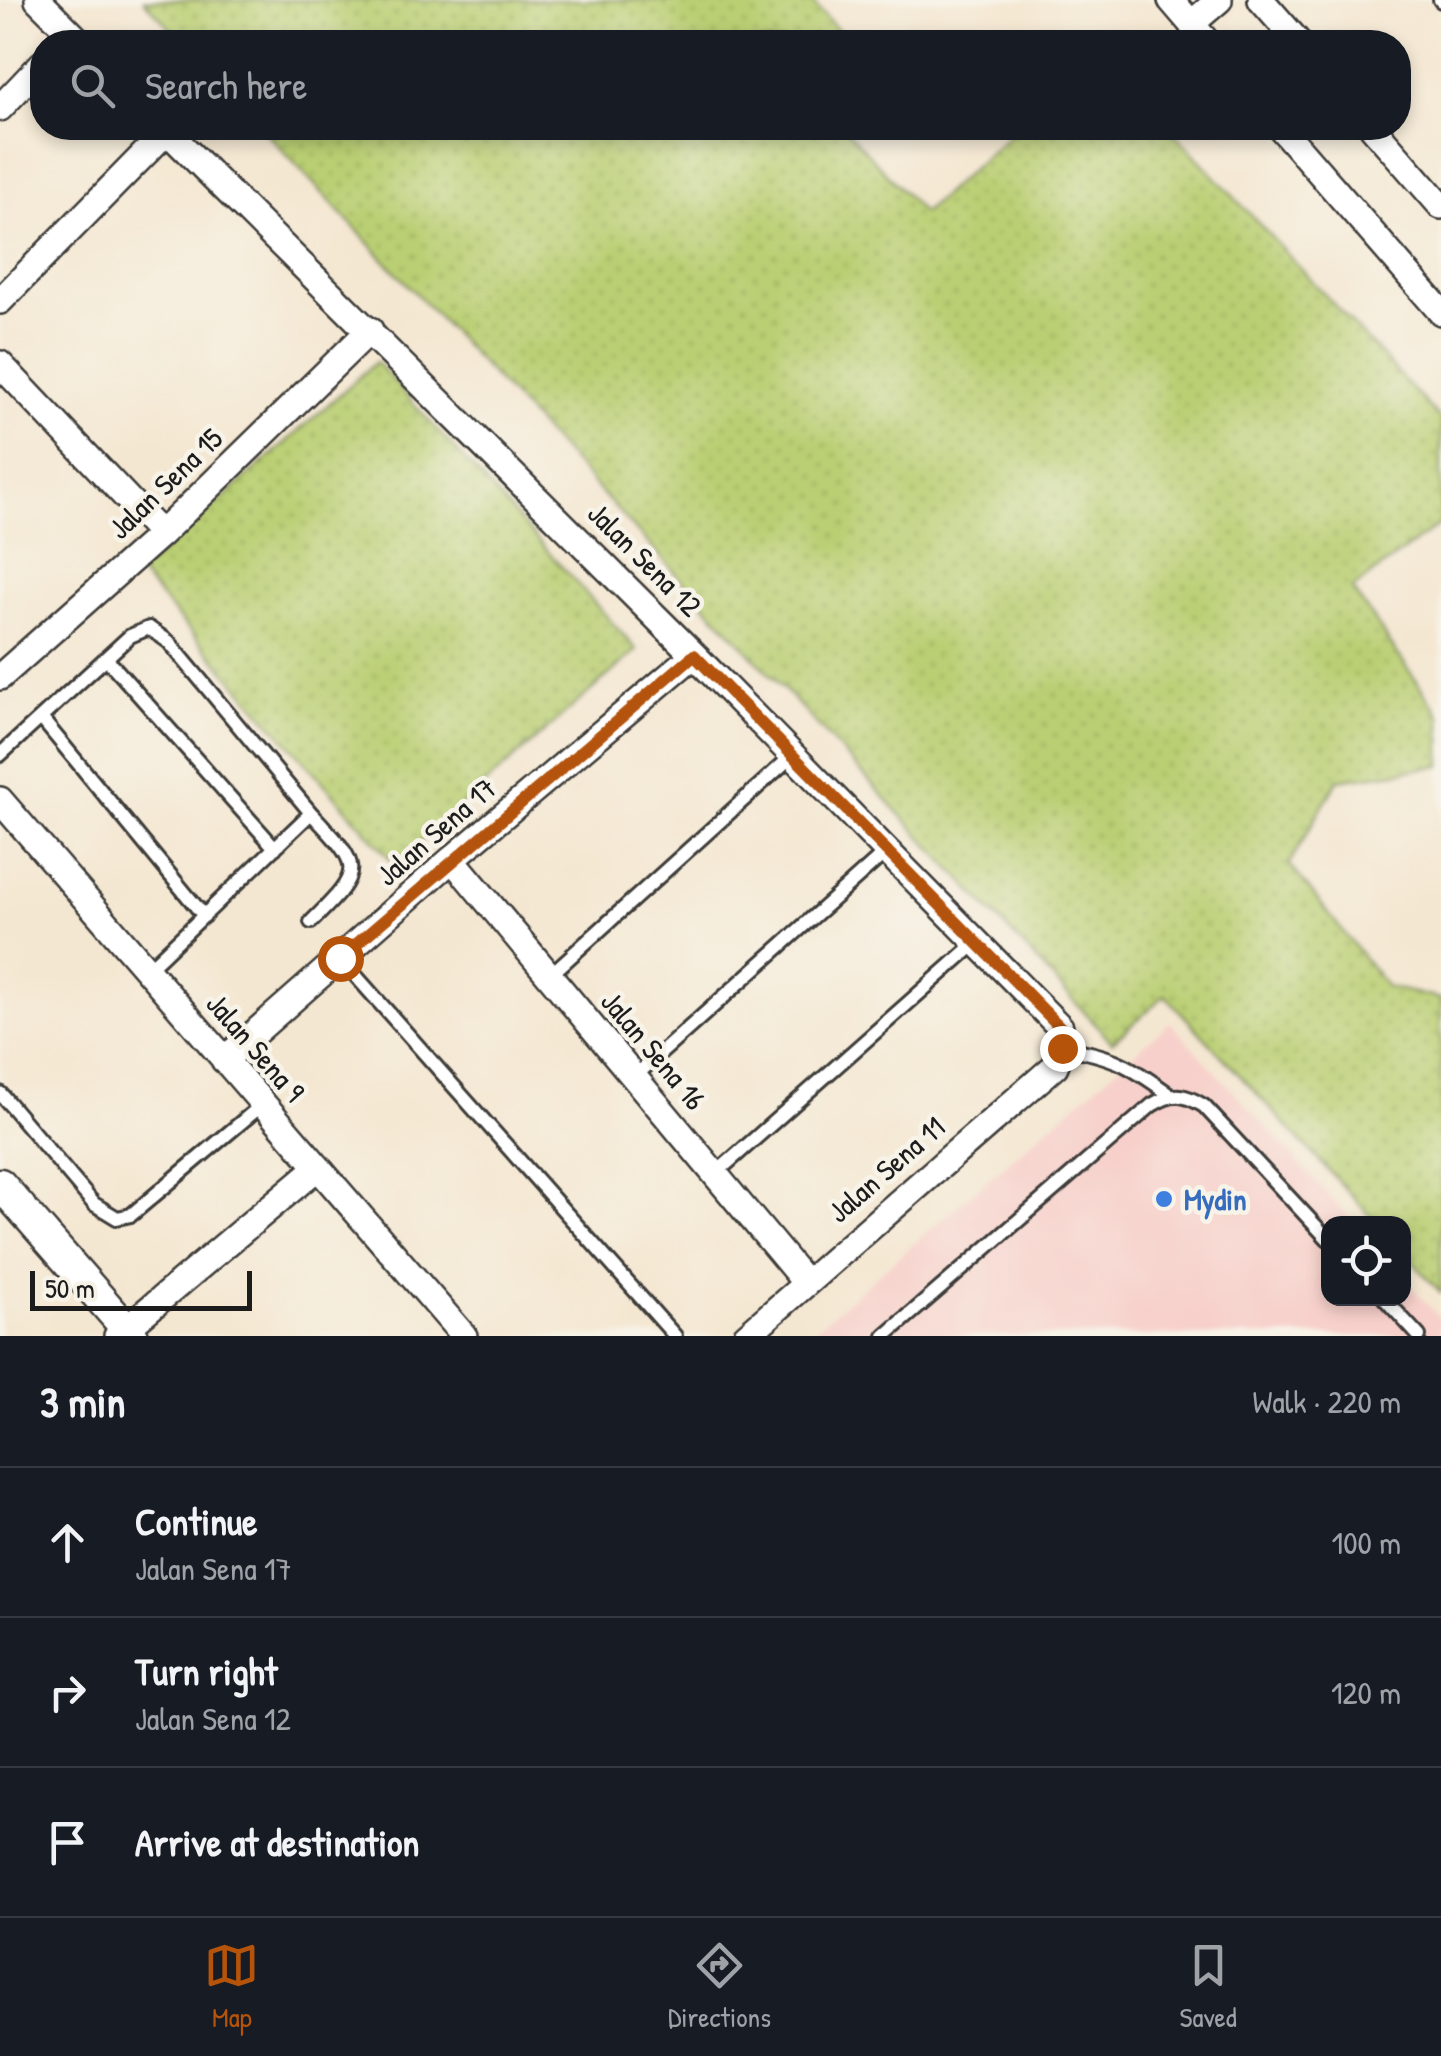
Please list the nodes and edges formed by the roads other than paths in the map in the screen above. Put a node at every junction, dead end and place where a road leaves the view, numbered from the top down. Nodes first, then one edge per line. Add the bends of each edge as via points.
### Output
1 (38, 0) edge
2 (1170, 0) edge
3 (1218, 0) edge
4 (1261, 0) edge
5 (64, 30) edge
6 (1196, 30) edge
7 (1201, 30) edge
8 (1287, 30) edge
9 (30, 77) edge
10 (0, 108) edge
11 (155, 140) edge
12 (177, 140) edge
13 (1291, 140) edge
14 (1383, 140) edge
15 (1441, 206) edge
16 (0, 301) edge
17 (1441, 312) edge
18 (370, 330) junction
19 (0, 364) edge
20 (161, 534) junction
21 (694, 655) junction
22 (106, 658) junction
23 (0, 677) edge
24 (41, 718) junction
25 (0, 755) edge
26 (792, 755) junction
27 (0, 800) edge
28 (311, 812) junction
29 (274, 848) junction
30 (888, 851) junction
31 (452, 860) junction
32 (204, 916) junction
33 (310, 922) dead end
34 (978, 942) junction
35 (340, 958) junction
36 (147, 970) junction
37 (549, 976) junction
38 (1062, 1048) junction
39 (224, 1060) junction
40 (634, 1077) junction
41 (0, 1092) edge
42 (1169, 1094) junction
43 (263, 1104) junction
44 (318, 1167) junction
45 (715, 1174) junction
46 (0, 1184) edge
47 (1321, 1232) edge
48 (805, 1282) junction
49 (1391, 1306) edge
50 (125, 1333) edge
51 (464, 1336) edge
52 (675, 1336) edge
53 (746, 1336) edge
54 (885, 1336) edge
55 (1418, 1336) edge

1 - 5 street
2 - 6 street
3 - 7 street
4 - 8 street
9 - 10 street
11 - 16 street
12 - 18 street, Jalan Sena 12
13 - 17 street
14 - 15 street
18 - 20 street, Jalan Sena 15
18 - 21 street, Jalan Sena 12
19 - 20 street
20 - 23 street, Jalan Sena 15
21 - 26 street, Jalan Sena 12
21 - 31 street, Jalan Sena 17
22 - 24 lane
22 - 28 lane via 149,628 169,642
22 - 29 lane
24 - 25 lane
24 - 32 lane
26 - 30 street, Jalan Sena 12
26 - 37 lane
27 - 36 street, Jalan Sena 9
28 - 29 lane
28 - 33 lane via 346,850 351,871 345,888
29 - 32 lane
30 - 34 street, Jalan Sena 12
30 - 40 lane
31 - 35 street, Jalan Sena 17
31 - 37 street, Jalan Sena 16
32 - 36 lane
34 - 38 street, Jalan Sena 12 via 1060,1027
34 - 45 lane
35 - 39 street, Jalan Sena 17
35 - 52 lane
36 - 39 street, Jalan Sena 9
37 - 40 street, Jalan Sena 16
38 - 42 lane via 1107,1055
38 - 48 street, Jalan Sena 11 via 1055,1066
39 - 43 street, Jalan Sena 9
40 - 45 street, Jalan Sena 16
41 - 43 lane via 94,1204 116,1218 131,1215
42 - 47 lane via 1186,1094 1204,1106
42 - 54 lane
43 - 44 street, Jalan Sena 9
44 - 50 street
44 - 51 street, Jalan Sena 9
45 - 48 street, Jalan Sena 16
46 - 50 street
48 - 53 street, Jalan Sena 11
49 - 55 lane

